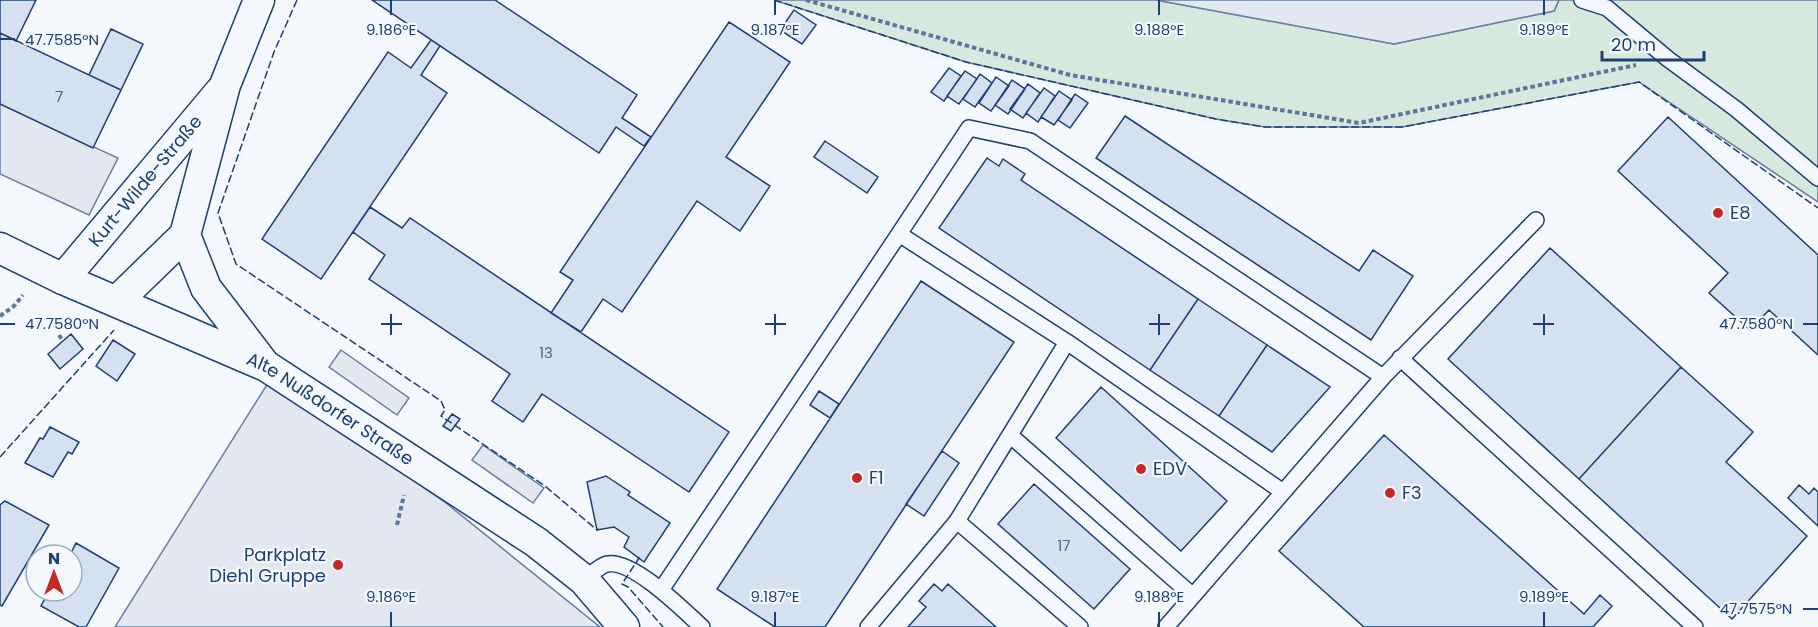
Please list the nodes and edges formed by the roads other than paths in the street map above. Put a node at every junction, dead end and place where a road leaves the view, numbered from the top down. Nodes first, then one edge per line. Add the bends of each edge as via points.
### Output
1 (259, 0) edge
2 (1582, 0) edge
3 (225, 85) junction
4 (1818, 178) edge
5 (1536, 220) dead end
6 (899, 234) junction
7 (185, 235) junction
8 (0, 248) edge
9 (63, 279) junction
10 (117, 301) junction
11 (1066, 342) junction
12 (1400, 358) junction
13 (266, 366) junction
14 (1383, 377) junction
15 (1011, 436) junction
16 (1283, 492) junction
17 (957, 521) junction
18 (584, 580) junction
19 (661, 590) junction
20 (1192, 596) junction
21 (624, 627) edge
22 (702, 627) edge
23 (868, 627) edge
24 (1080, 627) edge
25 (1166, 627) edge
26 (1695, 627) edge

1 - 3 street, Kurt-Wilde-Straße
2 - 4 lane via 1607,8
3 - 7 street, Kurt-Wilde-Straße
3 - 9 street, Kurt-Wilde-Straße
5 - 12 lane
6 - 11 lane
6 - 14 lane via 969,128 1030,141
6 - 19 lane
7 - 10 street
7 - 13 street via 206,288
8 - 9 street, Alte Nußdorfer Straße
9 - 10 street, Alte Nußdorfer Straße
10 - 13 street, Alte Nußdorfer Straße
11 - 15 lane
11 - 16 lane
12 - 14 lane
12 - 26 lane
13 - 18 street, Alte Nußdorfer Straße via 536,542
14 - 16 lane
15 - 17 lane
15 - 20 lane
16 - 20 lane
17 - 23 lane
17 - 24 lane
18 - 19 lane via 605,565 620,564
18 - 21 street, Alte Nußdorfer Straße
19 - 22 lane
20 - 25 lane

